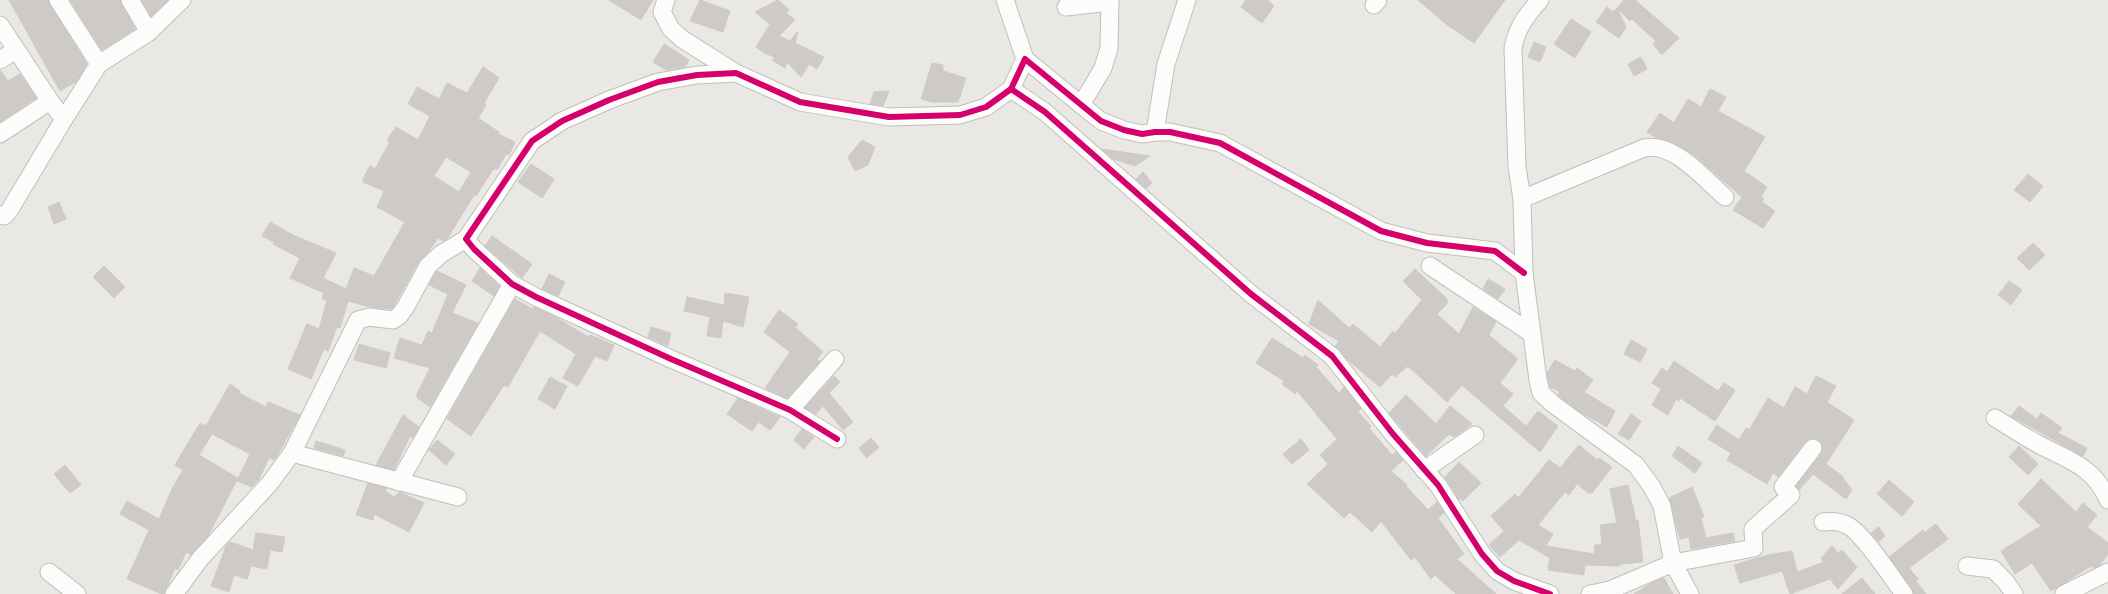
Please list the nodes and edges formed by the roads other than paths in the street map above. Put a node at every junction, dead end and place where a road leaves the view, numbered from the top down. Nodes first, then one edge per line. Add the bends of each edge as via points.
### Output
1 (58, 0) edge
2 (130, 0) edge
3 (182, 0) edge
4 (666, 0) edge
5 (1005, 0) edge
6 (1187, 0) edge
7 (1540, 0) edge
8 (1110, 1) edge
9 (1066, 7) dead end
10 (0, 25) edge
11 (149, 32) junction
12 (16, 50) junction
13 (1024, 59) junction
14 (0, 60) edge
15 (99, 64) junction
16 (736, 73) junction
17 (1011, 90) junction
18 (50, 102) junction
19 (1081, 105) junction
20 (64, 119) junction
21 (1154, 132) junction
22 (0, 134) edge
23 (1725, 197) dead end
24 (1522, 199) junction
25 (0, 215) edge
26 (466, 239) junction
27 (1430, 266) dead end
28 (1524, 273) junction
29 (512, 284) junction
30 (1531, 333) junction
31 (834, 359) dead end
32 (790, 410) junction
33 (1995, 418) dead end
34 (1475, 434) dead end
35 (838, 439) dead end
36 (1813, 448) dead end
37 (292, 453) junction
38 (1424, 470) junction
39 (399, 482) junction
40 (458, 497) dead end
41 (2108, 500) edge
42 (1823, 522) dead end
43 (1673, 563) junction
44 (1967, 566) dead end
45 (50, 572) dead end
46 (2108, 572) edge
47 (77, 594) edge
48 (174, 594) edge
49 (1550, 594) edge
50 (1590, 594) edge
51 (1690, 594) edge
52 (1904, 594) edge
53 (2014, 594) edge
54 (2064, 594) edge

1 - 15 street
2 - 11 street
3 - 11 street
4 - 16 street via 662,12 671,29 682,39
5 - 13 street
6 - 21 street via 1166,64
7 - 24 street via 1522,21 1515,34 1513,48 1517,167
8 - 9 street
8 - 19 street via 1110,48 1103,68
10 - 12 street
11 - 15 street
12 - 14 street
12 - 18 street
13 - 17 street
13 - 19 street
15 - 20 street
16 - 17 street via 800,102 888,117 960,116 986,107
16 - 26 street via 697,75 658,82 609,100 546,131 532,141
17 - 38 street via 1045,112 1251,294 1332,356
18 - 20 street
18 - 22 street
19 - 21 street via 1102,121 1124,130 1142,134
20 - 25 street via 9,211 4,216
21 - 28 street via 1170,132 1220,143 1381,231 1427,243 1495,251
23 - 24 street via 1678,155 1652,146
24 - 28 street
26 - 29 street
26 - 37 street via 441,254 428,266 399,316 393,320 369,317 358,320
27 - 30 street
28 - 30 street via 1531,315
29 - 32 street via 671,359
29 - 39 street
30 - 43 street via 1541,393 1640,470 1662,506
31 - 32 street
32 - 35 street
33 - 41 street via 2038,444 2076,462 2092,476
34 - 38 street
36 - 43 street via 1783,487 1791,495 1753,529 1754,548
37 - 39 street
37 - 48 street via 270,483 200,559
38 - 49 street via 1438,485 1482,554 1497,571 1514,581
39 - 40 street
42 - 52 street via 1837,521 1849,526
43 - 50 street via 1610,590
43 - 51 street
44 - 53 street via 1992,569
45 - 47 street
46 - 54 street

